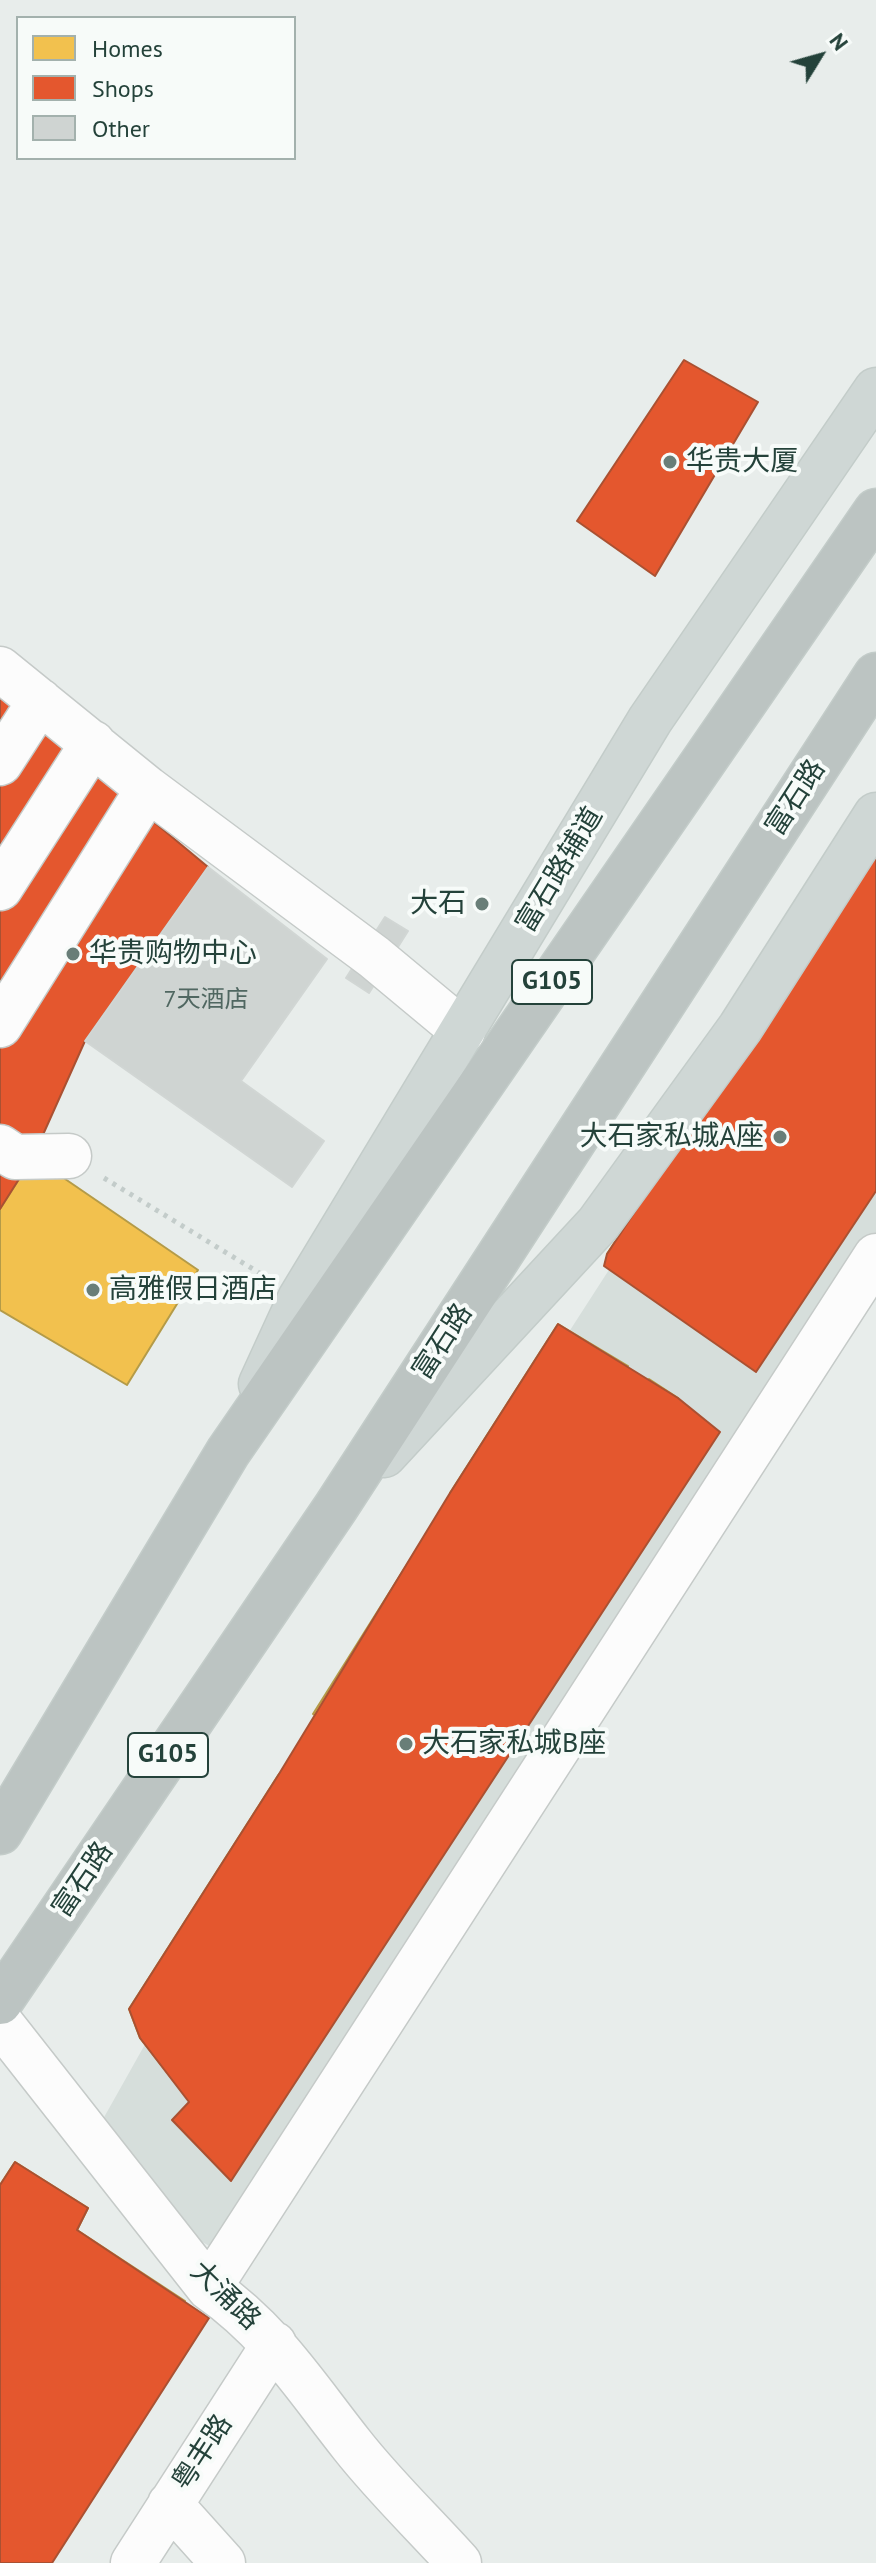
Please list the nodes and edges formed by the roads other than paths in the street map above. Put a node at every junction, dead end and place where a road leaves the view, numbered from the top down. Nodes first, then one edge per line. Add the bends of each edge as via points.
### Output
1 (876, 390) edge
2 (876, 511) edge
3 (0, 669) edge
4 (876, 675) edge
5 (40, 701) junction
6 (93, 743) junction
7 (0, 763) edge
8 (148, 789) junction
9 (876, 815) edge
10 (0, 888) edge
11 (0, 1025) edge
12 (463, 1031) junction
13 (0, 1147) edge
14 (69, 1156) road end
15 (876, 1256) edge
16 (228, 1452) junction
17 (336, 1507) junction
18 (0, 1832) edge
19 (0, 2002) edge
20 (0, 2022) edge
21 (209, 2288) junction
22 (274, 2344) junction
23 (170, 2504) junction
24 (133, 2563) edge
25 (223, 2563) edge
26 (459, 2563) edge

1 - 12 main road, 富石路辅道 via 650,720
2 - 16 highway, G105
3 - 5 street
4 - 17 highway, 富石路 / G105
5 - 6 street
5 - 7 street
6 - 8 street
6 - 10 street
8 - 11 street
8 - 12 street via 374,957
9 - 17 main road via 740,1028 598,1224
12 - 16 main road, 富石路辅道 via 300,1299
13 - 14 street via 15,1157
15 - 21 street
16 - 18 highway, G105
17 - 19 highway, 富石路 / G105
20 - 21 street, 大涌路
21 - 22 street, 大涌路
22 - 23 street, 粤丰路
22 - 26 street, 大涌路 via 355,2448
23 - 24 street, 粤丰路
23 - 25 street

